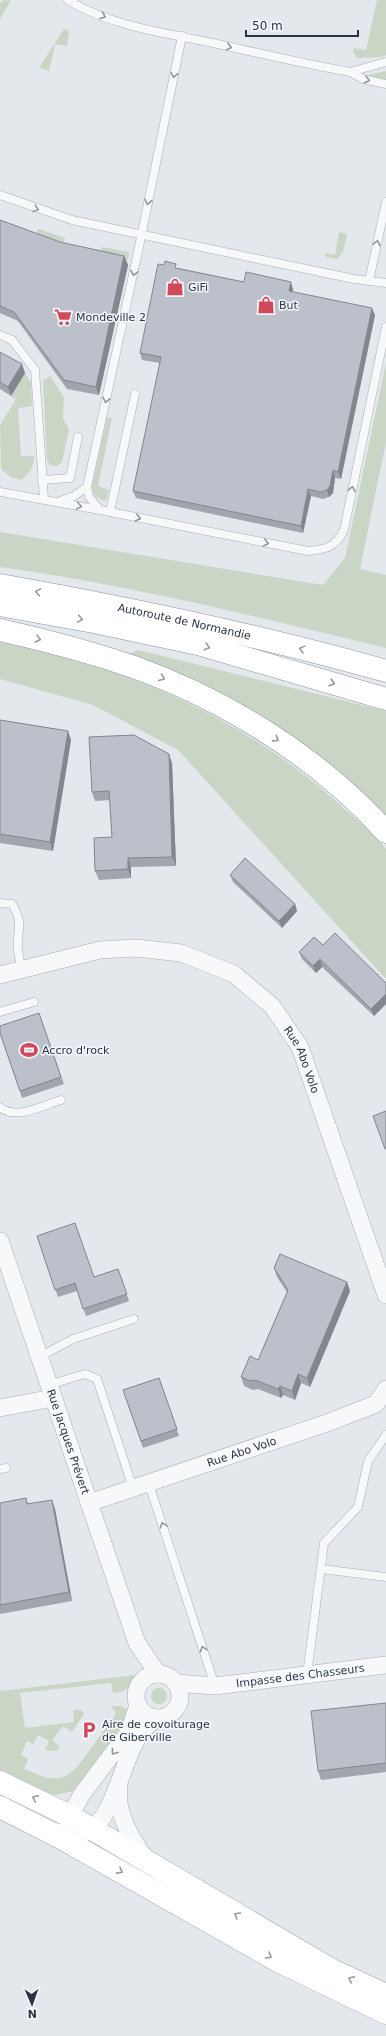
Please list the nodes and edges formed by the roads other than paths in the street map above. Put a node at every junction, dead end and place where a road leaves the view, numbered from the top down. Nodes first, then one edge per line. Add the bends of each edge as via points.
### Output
1 (68, 0) edge
2 (182, 36) junction
3 (386, 62) edge
4 (350, 72) junction
5 (386, 84) edge
6 (0, 194) edge
7 (386, 202) edge
8 (142, 235) junction
9 (369, 281) junction
10 (386, 283) edge
11 (386, 327) edge
12 (0, 335) edge
13 (134, 394) dead end
14 (78, 437) dead end
15 (42, 480) junction
16 (87, 487) junction
17 (0, 492) edge
18 (44, 499) junction
19 (58, 502) junction
20 (100, 510) junction
21 (110, 512) junction
22 (0, 585) edge
23 (0, 605) edge
24 (0, 630) edge
25 (380, 667) edge
26 (386, 699) edge
27 (386, 832) edge
28 (0, 903) edge
29 (22, 969) junction
30 (0, 975) edge
31 (34, 1002) dead end
32 (0, 1012) edge
33 (61, 1100) dead end
34 (0, 1107) edge
35 (0, 1241) edge
36 (386, 1295) edge
37 (134, 1319) dead end
38 (39, 1357) junction
39 (386, 1389) edge
40 (50, 1391) junction
41 (0, 1408) edge
42 (386, 1435) edge
43 (141, 1486) junction
44 (89, 1503) junction
45 (321, 1569) junction
46 (386, 1577) edge
47 (137, 1643) junction
48 (386, 1665) edge
49 (158, 1674) junction
50 (307, 1675) junction
51 (140, 1683) junction
52 (176, 1683) junction
53 (215, 1686) junction
54 (179, 1703) junction
55 (138, 1705) junction
56 (156, 1718) junction
57 (121, 1778) junction
58 (0, 1782) edge
59 (0, 1807) edge
60 (78, 1826) junction
61 (48, 1831) junction
62 (86, 1852) junction
63 (147, 1861) junction
64 (386, 1995) edge
65 (386, 2013) edge

1 -> 2 lane via 112,20
2 -> 4 lane
2 -> 8 lane
3 - 4 lane
4 -> 5 lane via 363,79
6 -> 8 lane via 56,216
9 -> 7 lane
8 - 9 lane
8 -> 16 lane
9 - 10 lane
21 -> 11 lane via 308,551 327,548 339,540 344,530
12 - 15 lane via 12,340 35,370
13 - 21 lane
14 - 15 lane via 70,478
15 - 18 lane
16 - 19 lane via 74,496
16 - 20 lane via 89,497
17 - 18 lane
18 - 19 lane
19 -> 20 lane
20 - 21 lane
25 -> 22 main road, Autoroute de Normandie via 222,628
23 -> 26 main road via 198,644
24 -> 27 main road via 96,654 164,679 216,704 256,726 305,759 348,795
28 - 29 lane via 12,904 18,914 18,949
29 - 30 street, Rue Abo Volo
29 - 36 street, Rue Abo Volo via 100,950 136,948 181,953 234,974 272,1006 300,1047
31 - 32 lane
33 - 34 lane via 19,1113 5,1112
35 - 38 street, Rue Jacques Prévert
37 - 38 lane via 73,1339
38 - 40 street, Rue Jacques Prévert
39 - 43 street, Rue Abo Volo via 376,1404
40 - 41 street
40 - 43 lane via 85,1374 96,1379
40 - 44 street, Rue Jacques Prévert
42 - 45 lane via 368,1461 358,1507 324,1543
43 - 44 street, Rue Abo Volo
53 -> 43 lane
44 - 47 street, Rue Jacques Prévert
45 - 46 lane
45 - 50 lane
47 - 49 street, Rue Jacques Prévert
47 - 51 street, Rue Jacques Prévert
48 - 50 street, Impasse des Chasseurs
49 - 51 street via 145,1678
49 - 52 street, Rue Jacques Prévert via 165,1675
50 - 53 street, Impasse des Chasseurs
51 - 55 street, Rue Jacques Prévert via 136,1698
52 - 53 street, Impasse des Chasseurs
52 - 54 street via 179,1689
53 - 54 street, Impasse des Chasseurs
54 - 56 street via 171,1714
55 - 56 street via 143,1712
55 -> 60 street, Rue Jacques Prévert via 129,1732 82,1794
56 - 57 street via 139,1736
57 - 60 street via 109,1805
57 - 63 street via 117,1797 122,1815 136,1846
60 -> 58 main road
59 - 61 main road
60 - 61 street
60 - 62 street
60 - 63 main road
61 - 62 main road
62 -> 65 main road via 278,1961
64 -> 63 main road via 332,1970

